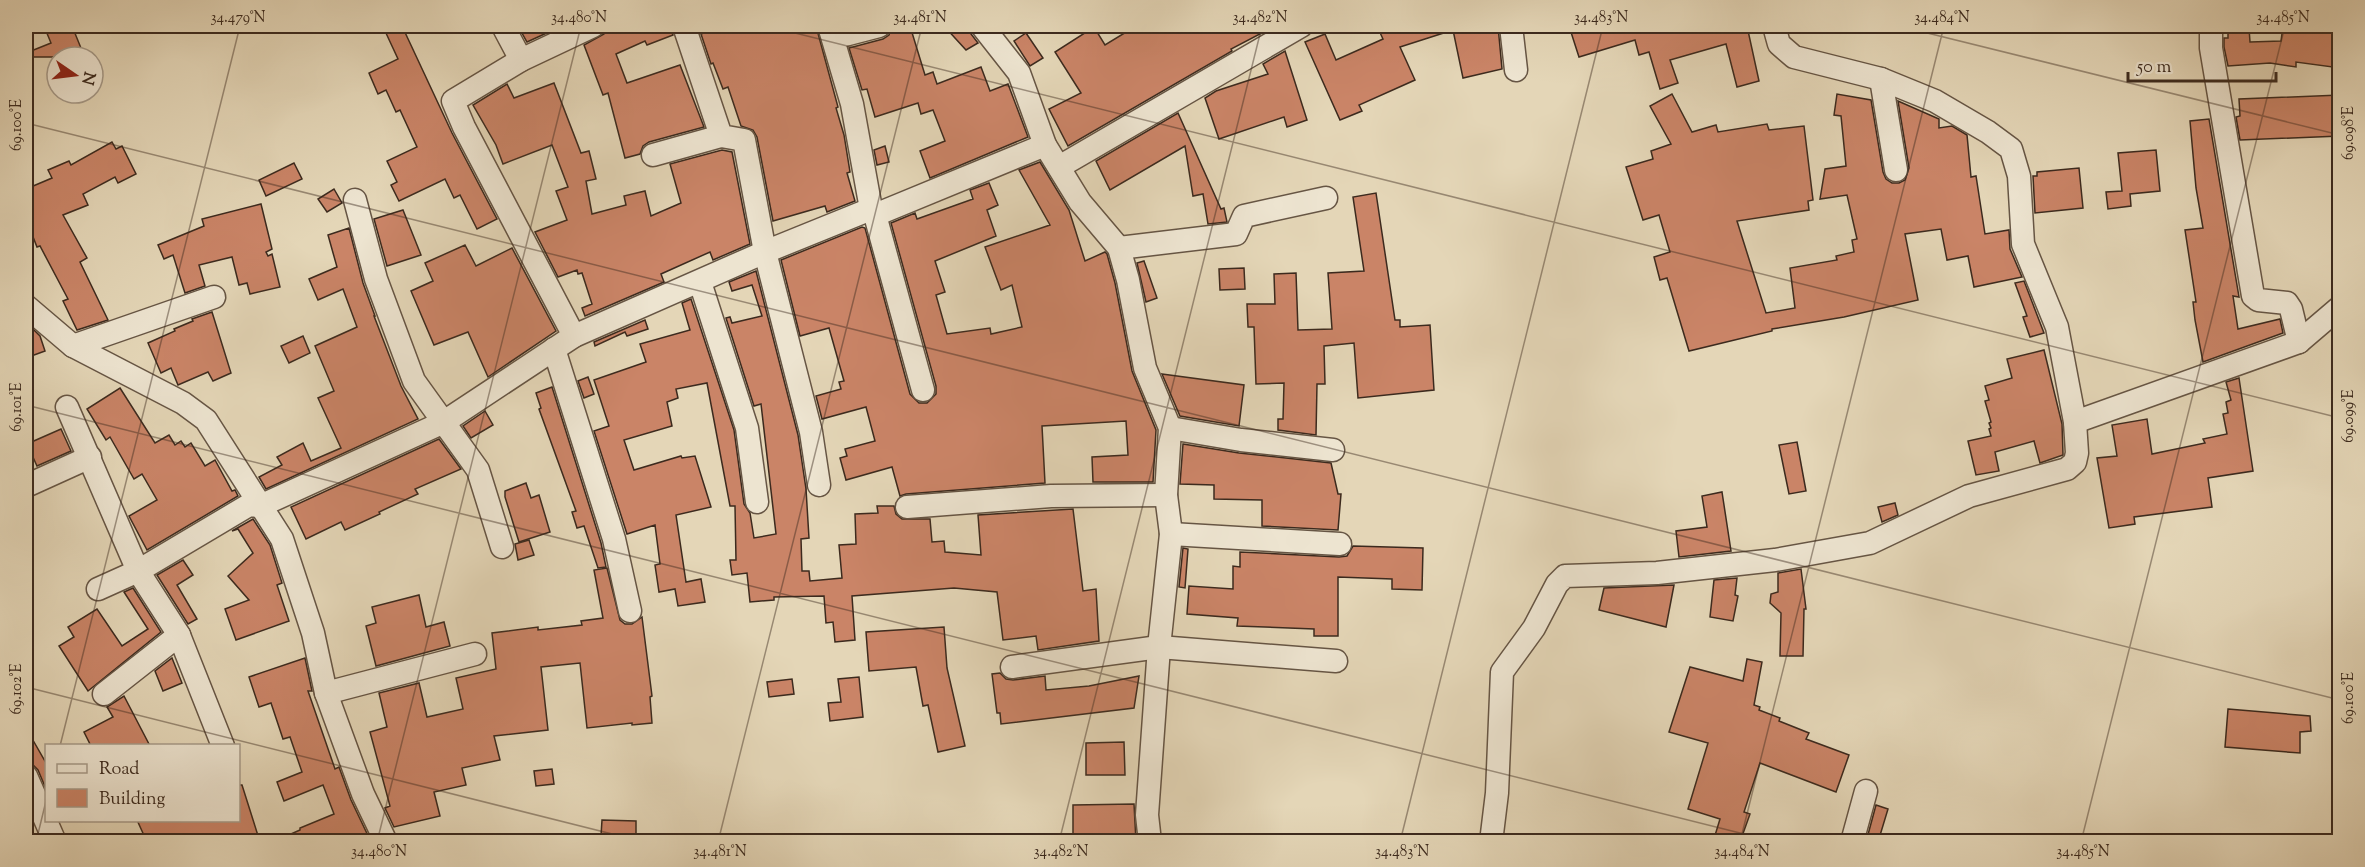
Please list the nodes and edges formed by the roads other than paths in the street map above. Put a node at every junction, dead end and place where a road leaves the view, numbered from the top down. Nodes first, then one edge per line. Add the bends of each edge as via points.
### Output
1 (503, 26) edge
2 (593, 26) edge
3 (684, 26) edge
4 (879, 26) edge
5 (982, 26) edge
6 (1301, 26) edge
7 (1774, 26) edge
8 (2211, 26) edge
9 (1515, 27) edge
10 (831, 32) edge
11 (521, 60) junction
12 (1516, 70) dead end
13 (1881, 79) junction
14 (721, 136) junction
15 (1045, 145) junction
16 (653, 154) dead end
17 (1059, 167) junction
18 (1896, 170) dead end
19 (1326, 198) dead end
20 (355, 200) dead end
21 (873, 212) junction
22 (1119, 248) junction
23 (765, 252) junction
24 (700, 282) junction
25 (214, 297) dead end
26 (26, 306) edge
27 (2340, 307) edge
28 (574, 336) junction
29 (2299, 342) junction
30 (74, 346) junction
31 (554, 349) junction
32 (923, 390) dead end
33 (67, 407) dead end
34 (444, 422) junction
35 (2075, 422) junction
36 (1170, 428) junction
37 (1333, 450) dead end
38 (90, 458) junction
39 (819, 485) dead end
40 (26, 486) edge
41 (1167, 495) junction
42 (757, 502) dead end
43 (260, 506) junction
44 (907, 507) dead end
45 (1171, 534) junction
46 (1340, 544) dead end
47 (502, 547) dead end
48 (138, 571) junction
49 (98, 589) dead end
50 (630, 610) dead end
51 (179, 635) junction
52 (1159, 647) junction
53 (475, 654) dead end
54 (1336, 661) dead end
55 (1012, 666) dead end
56 (104, 693) dead end
57 (326, 693) junction
58 (222, 744) edge
59 (26, 776) edge
60 (1866, 791) dead end
61 (45, 818) edge
62 (47, 822) edge
63 (56, 842) edge
64 (386, 842) edge
65 (1150, 842) edge
66 (1491, 842) edge
67 (1852, 842) edge

1 - 11 street
2 - 11 street
3 - 14 street
4 - 10 street
5 - 15 street via 1019,73
6 - 17 street
7 - 13 street via 1779,44 1794,57
8 - 29 street via 2211,48 2253,296 2287,303
9 - 12 street
10 - 21 street via 852,104
11 - 28 street via 453,101
13 - 18 street
13 - 35 street via 1935,101 2011,149 2019,176 2023,244 2057,327
14 - 16 street
14 - 23 street via 744,140
15 - 17 street
15 - 21 street
17 - 22 street via 1080,202
19 - 22 street via 1244,216 1236,234
20 - 34 street via 376,279 414,381
21 - 23 street
21 - 32 street
22 - 36 street via 1145,368
23 - 24 street
23 - 39 street via 811,432
24 - 28 street
24 - 42 street via 747,428
25 - 30 street
26 - 30 street
27 - 29 street
28 - 31 street
29 - 35 street
30 - 43 street via 183,403 206,420
31 - 34 street
31 - 50 street via 614,539
33 - 38 street
34 - 43 street
34 - 47 street via 478,470
35 - 66 street via 2077,453 2075,462 2067,469 1969,496 1870,543 1775,560 1657,573 1565,576 1502,672
36 - 37 street
36 - 41 street
38 - 40 street
38 - 48 street
41 - 44 street via 1051,496
41 - 45 street
43 - 48 street via 249,505
43 - 57 street via 282,539 313,633
45 - 46 street
45 - 52 street
48 - 49 street
48 - 51 street
51 - 56 street
51 - 58 street
52 - 54 street
52 - 55 street
52 - 65 street via 1147,814
53 - 57 street
57 - 64 street via 363,794
59 - 61 street
60 - 67 street
62 - 63 street

